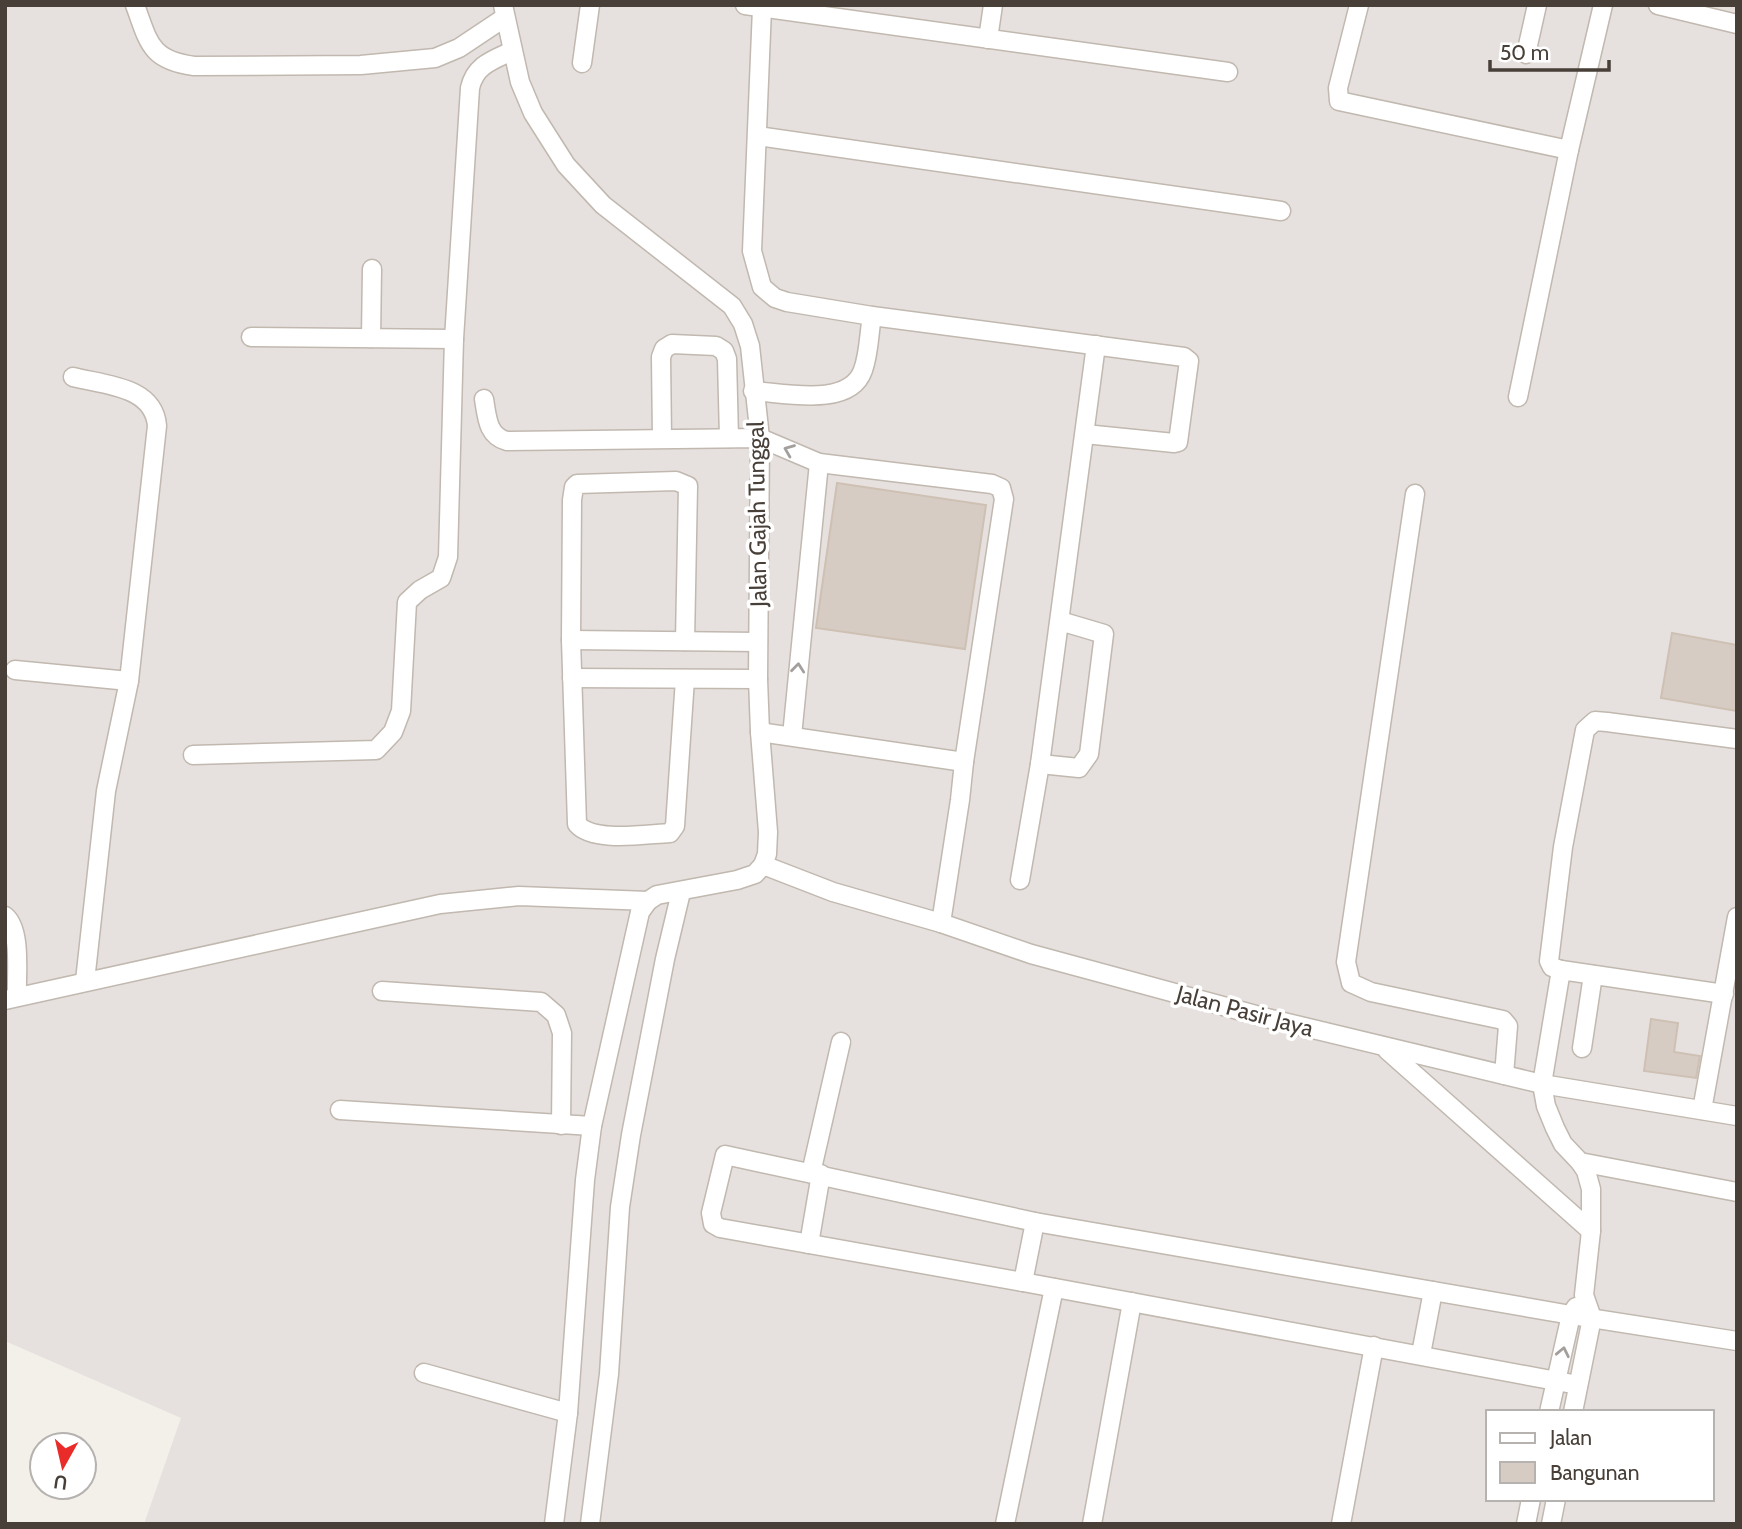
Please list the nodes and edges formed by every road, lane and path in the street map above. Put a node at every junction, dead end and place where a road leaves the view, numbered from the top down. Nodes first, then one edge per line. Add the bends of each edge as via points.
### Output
1 (135, 5) edge
2 (590, 5) edge
3 (993, 5) edge
4 (1359, 5) edge
5 (1537, 5) edge
6 (1603, 5) edge
7 (1658, 5) edge
8 (753, 7) edge
9 (503, 12) edge
10 (1737, 24) edge
11 (988, 39) junction
12 (512, 51) junction
13 (1526, 54) dead end
14 (582, 63) dead end
15 (1228, 72) dead end
16 (758, 136) junction
17 (1569, 150) junction
18 (1281, 211) dead end
19 (372, 269) dead end
20 (872, 316) junction
21 (251, 337) dead end
22 (371, 338) junction
23 (454, 339) junction
24 (1096, 345) junction
25 (73, 377) dead end
26 (753, 391) junction
27 (1518, 397) dead end
28 (484, 399) dead end
29 (1085, 434) junction
30 (662, 438) junction
31 (729, 438) junction
32 (760, 438) junction
33 (819, 463) junction
34 (1415, 494) dead end
35 (1060, 621) junction
36 (571, 640) junction
37 (685, 640) junction
38 (758, 642) junction
39 (15, 670) dead end
40 (572, 678) junction
41 (758, 678) junction
42 (685, 679) junction
43 (129, 681) junction
44 (760, 732) junction
45 (792, 736) junction
46 (1737, 739) edge
47 (193, 755) dead end
48 (964, 762) junction
49 (1040, 764) junction
50 (763, 865) junction
51 (1020, 880) dead end
52 (681, 892) junction
53 (648, 901) junction
54 (5, 916) edge
55 (1737, 917) edge
56 (941, 923) junction
57 (1561, 970) junction
58 (1593, 975) junction
59 (85, 981) junction
60 (383, 991) dead end
61 (1724, 994) junction
62 (11, 998) edge
63 (841, 1042) dead end
64 (1384, 1047) junction
65 (1582, 1048) dead end
66 (1504, 1075) junction
67 (1542, 1084) junction
68 (340, 1110) dead end
69 (1702, 1110) junction
70 (1737, 1116) edge
71 (561, 1125) junction
72 (592, 1126) junction
73 (1580, 1162) junction
74 (816, 1174) junction
75 (1737, 1192) edge
76 (1035, 1222) junction
77 (1591, 1231) junction
78 (809, 1244) junction
79 (1023, 1282) junction
80 (1054, 1288) junction
81 (1433, 1291) junction
82 (1584, 1295) junction
83 (1132, 1302) junction
84 (1571, 1315) junction
85 (1592, 1318) junction
86 (1737, 1341) edge
87 (1374, 1346) junction
88 (1421, 1354) junction
89 (424, 1373) dead end
90 (1557, 1381) junction
91 (1578, 1385) junction
92 (1550, 1410) edge
93 (1573, 1410) edge
94 (568, 1413) junction
95 (1531, 1501) edge
96 (1556, 1501) edge
97 (554, 1524) edge
98 (590, 1524) edge
99 (1005, 1524) edge
100 (1092, 1524) edge
101 (1342, 1524) edge
102 (1526, 1524) edge
103 (1551, 1524) edge

1 - 9 street via 150,46 176,64 194,66 361,65 435,58 459,48
2 - 14 street
3 - 11 street
4 - 17 street via 1338,88 1339,101
5 - 13 street
6 - 17 street
7 - 10 street
8 - 11 street
8 - 16 street
9 - 12 street, Jalan Gajah Tunggal
11 - 15 street
12 - 23 street via 486,63 472,78
12 - 26 street, Jalan Gajah Tunggal via 533,113 566,165 603,205 732,306 750,346
16 - 18 street
16 - 20 street via 752,251 762,287 784,301
17 - 27 street
19 - 22 street
20 - 24 street
20 - 26 street via 863,371 853,386 834,395
21 - 22 street
22 - 23 street
23 - 47 street via 448,557 441,578 407,602 401,711 393,732 376,750
24 - 29 street
24 - 29 street via 1184,357 1189,363 1178,442
25 - 43 street via 138,394 156,416
26 - 32 street, Jalan Gajah Tunggal
28 - 30 street via 490,428 507,441
29 - 35 street
30 - 31 street
30 - 31 street via 661,357 672,344 716,346 724,351
31 - 32 street
33 -> 32 street
32 - 38 street, Jalan Gajah Tunggal
45 -> 33 street
33 - 48 street via 1001,488 1004,499 997,552
34 - 66 street via 1347,975 1351,984 1371,992 1503,1020 1508,1026
35 - 49 street
35 - 49 street via 1104,635 1089,754 1079,768
36 - 37 street
36 - 37 street via 574,487 582,483 676,481 688,486
36 - 40 street
37 - 38 street
38 - 41 street, Jalan Gajah Tunggal
39 - 43 street
40 - 42 street
40 - 42 street via 577,824 597,835 670,833 675,826
41 - 42 street
41 - 44 street, Jalan Gajah Tunggal
43 - 59 street via 106,791
44 - 45 street
44 - 50 street, Jalan Gajah Tunggal via 768,832
45 - 48 street
46 - 57 street via 1607,722 1589,724 1563,847 1549,961
48 - 56 street
49 - 51 street
50 - 52 street via 755,874 737,880
50 - 56 street, Jalan Pasir Jaya via 833,892
52 - 53 street
52 - 98 street via 620,1207 608,1374
53 - 59 street via 519,896 440,904
53 - 72 street via 637,921
54 - 62 street via 15,932
55 - 61 street
56 - 64 street, Jalan Pasir Jaya via 1031,954
57 - 58 street
57 - 67 street
58 - 61 street
58 - 65 street
59 - 62 street
60 - 71 street via 541,1002 556,1015 562,1033
61 - 69 street
63 - 74 street
64 - 66 street, Jalan Pasir Jaya
64 - 77 street
66 - 67 street, Jalan Pasir Jaya
67 - 69 street, Jalan Pasir Jaya
67 - 73 street via 1555,1128
68 - 71 street
69 - 70 street, Jalan Pasir Jaya
71 - 72 street
72 - 94 street
73 - 75 street
73 - 77 street via 1591,1189
74 - 76 street
74 - 78 street
74 - 78 street via 725,1155 710,1218 720,1228
76 - 79 street
76 - 81 street
77 - 82 street
78 - 79 street
79 - 80 street
80 - 83 street
80 - 99 street
81 - 84 street
81 - 88 street
82 - 84 street
82 - 85 street
83 - 87 street
83 - 100 street
84 - 85 street
90 -> 84 street
85 - 86 street
85 - 91 street
87 - 88 street
87 - 101 street
88 - 90 street
89 - 94 street
90 - 91 street
90 - 92 street
91 - 93 street
94 - 97 street
95 - 102 street
96 - 103 street

